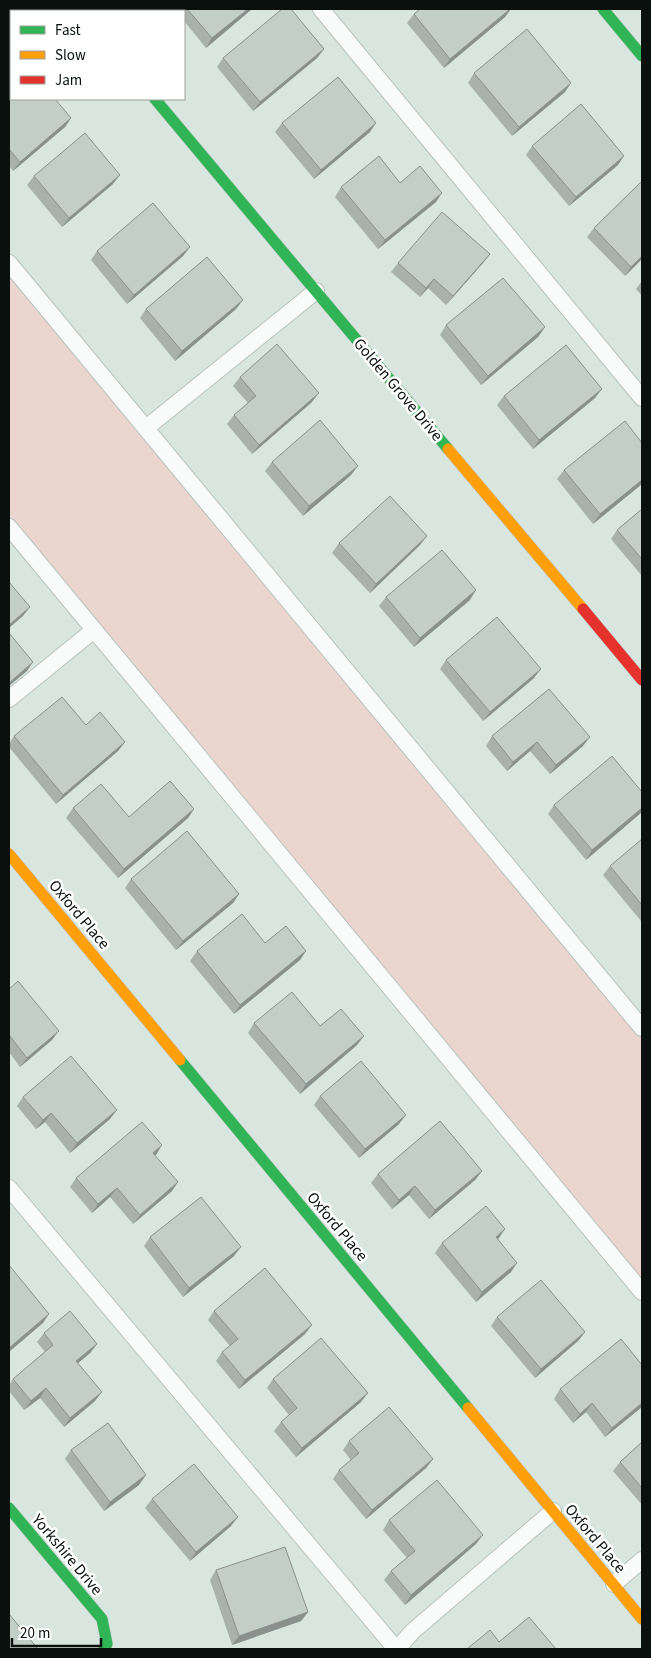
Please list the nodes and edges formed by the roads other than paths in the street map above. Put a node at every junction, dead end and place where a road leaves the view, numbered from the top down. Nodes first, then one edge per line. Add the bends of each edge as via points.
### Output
1 (321, 9) edge
2 (603, 9) edge
3 (642, 56) edge
4 (156, 100) edge
5 (9, 263) edge
6 (316, 290) junction
7 (642, 398) edge
8 (146, 428) junction
9 (9, 527) edge
10 (94, 630) junction
11 (639, 670) edge
12 (9, 699) edge
13 (9, 854) edge
14 (642, 1028) edge
15 (9, 1188) edge
16 (642, 1292) edge
17 (9, 1508) edge
18 (553, 1511) junction
19 (642, 1560) edge
20 (614, 1584) junction
21 (642, 1619) edge
22 (104, 1649) edge
23 (397, 1649) edge

1 - 7 lane
2 - 3 street
4 - 6 street, Golden Grove Drive
5 - 8 lane
6 - 8 lane
6 - 11 street, Golden Grove Drive
8 - 14 lane
9 - 10 lane
10 - 12 lane
10 - 16 lane
13 - 18 street, Oxford Place
15 - 23 lane
17 - 22 street, Yorkshire Drive via 102,1619 107,1644
18 - 20 street, Oxford Place
18 - 23 lane via 413,1631
19 - 20 lane
20 - 21 street, Oxford Place

